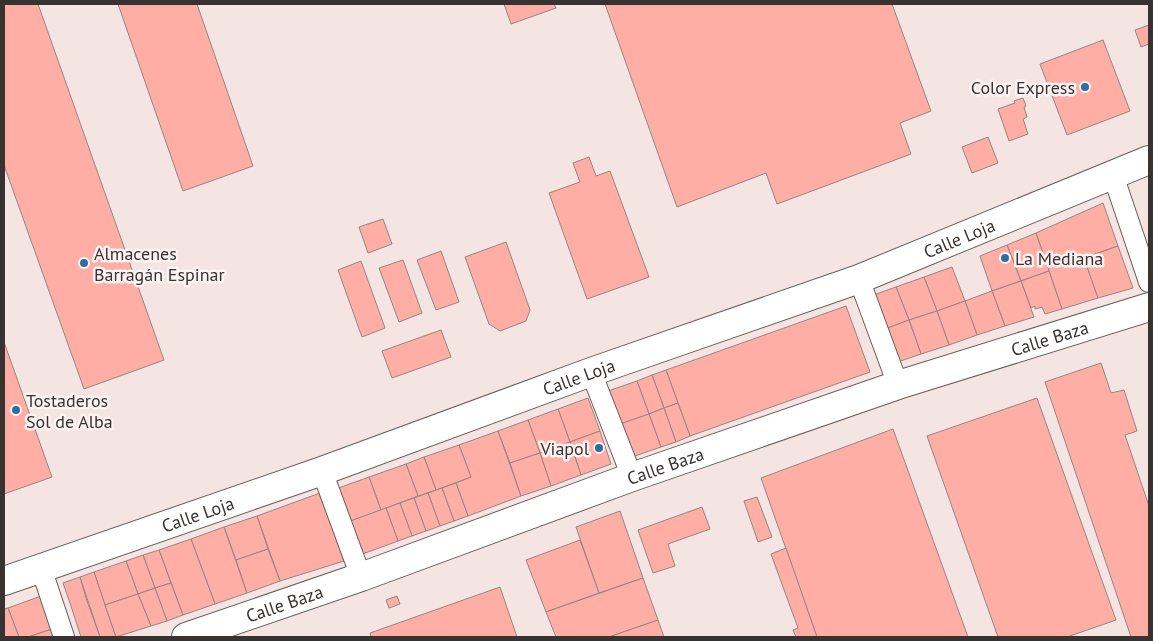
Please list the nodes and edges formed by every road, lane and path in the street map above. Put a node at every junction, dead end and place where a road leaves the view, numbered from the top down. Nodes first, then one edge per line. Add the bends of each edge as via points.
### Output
1 (1149, 160) edge
2 (1112, 174) junction
3 (859, 279) junction
4 (1149, 282) edge
5 (1149, 308) edge
6 (591, 372) junction
7 (898, 384) junction
8 (322, 471) junction
9 (632, 477) junction
10 (41, 568) junction
11 (361, 577) junction
12 (4, 581) edge
13 (64, 637) edge
14 (186, 637) edge

1 - 2 street, Calle Loja
2 - 3 street, Calle Loja
2 - 4 street
3 - 6 street, Calle Loja
3 - 7 street
5 - 7 street, Calle Baza
6 - 8 street, Calle Loja
6 - 9 street
7 - 9 street, Calle Baza
8 - 10 street, Calle Loja
8 - 11 street
9 - 11 street, Calle Baza
10 - 12 street, Calle Loja
10 - 13 street
11 - 14 street, Calle Baza

